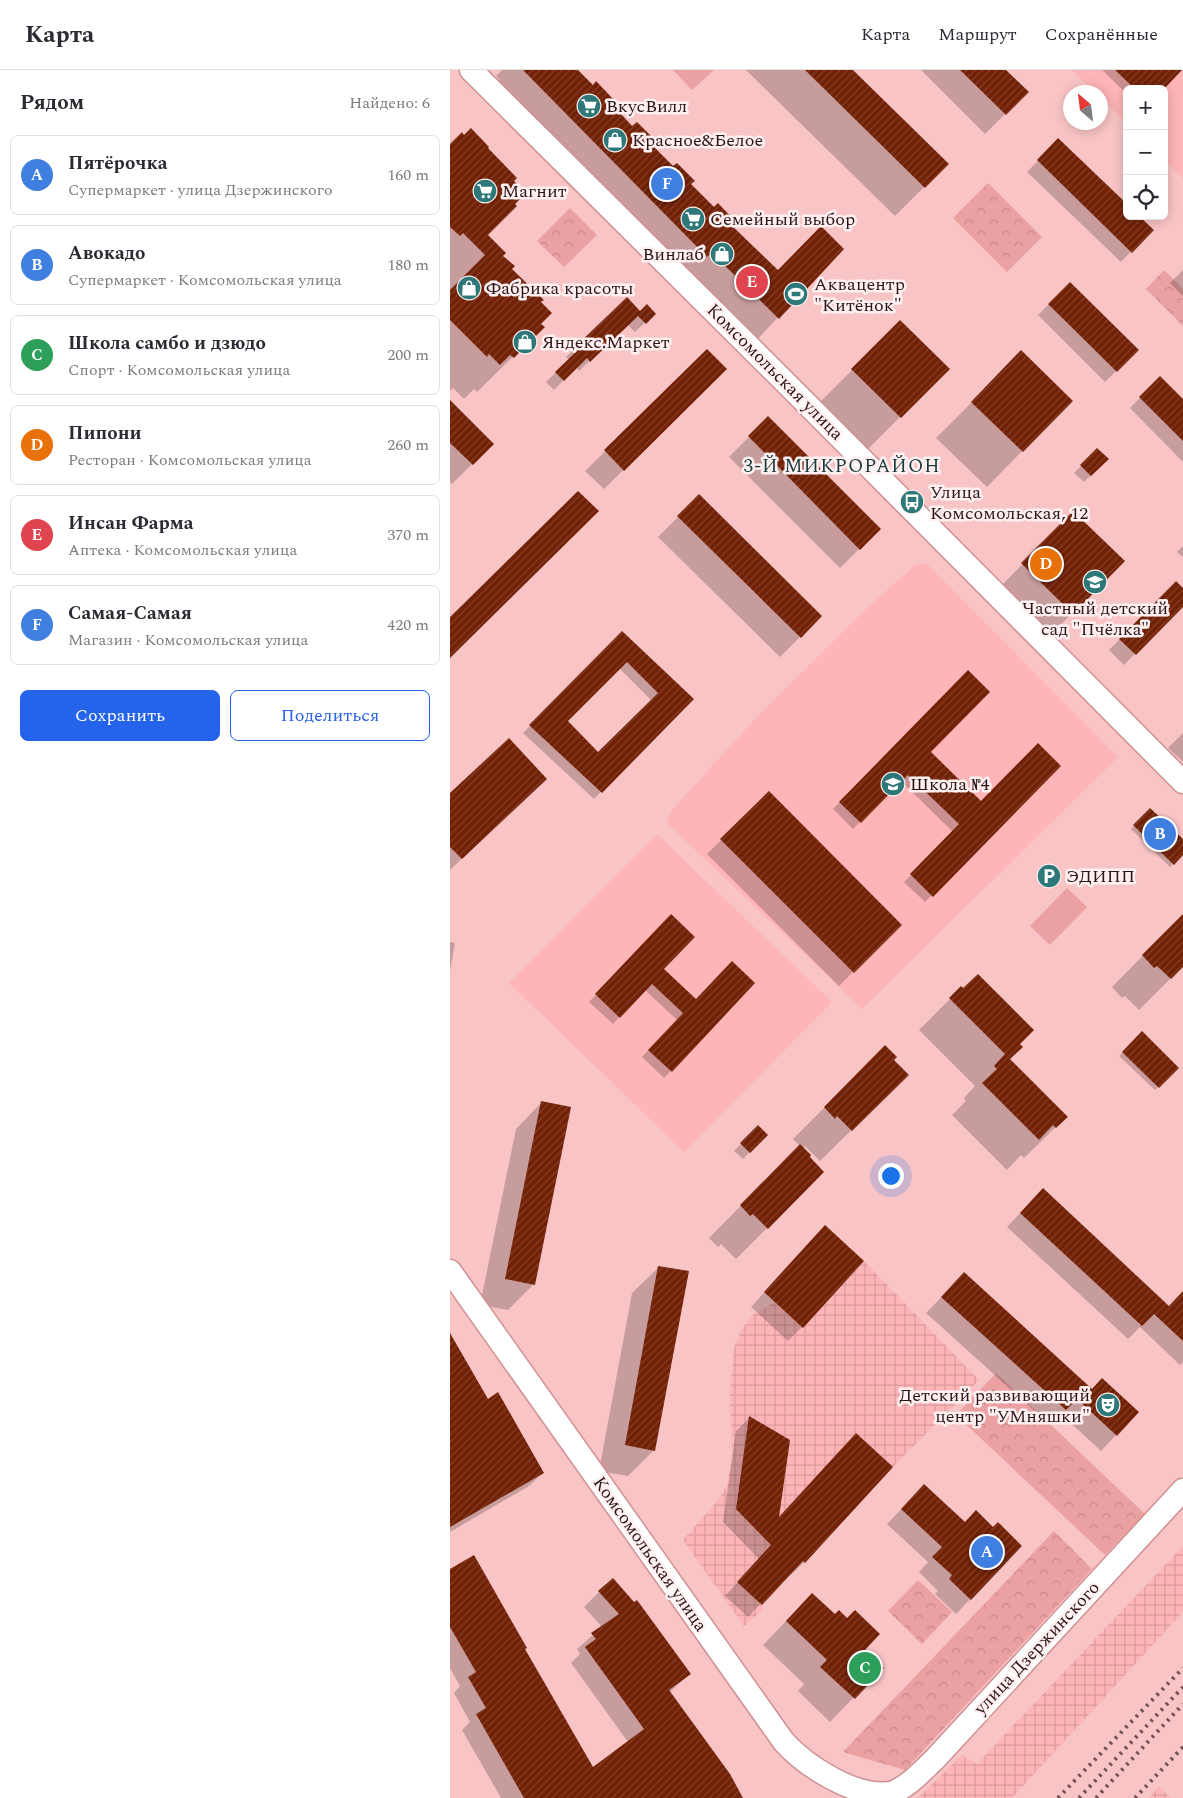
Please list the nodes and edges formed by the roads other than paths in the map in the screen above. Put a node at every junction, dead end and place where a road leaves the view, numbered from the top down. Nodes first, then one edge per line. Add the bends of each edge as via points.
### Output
1 (471, 70) edge
2 (1183, 782) edge
3 (450, 1271) edge
4 (1183, 1490) edge
5 (883, 1795) joint

1 - 2 street, Комсомольская улица
3 - 5 street, Комсомольская улица via 784,1742 815,1772 849,1789
4 - 5 street, улица Дзержинского via 934,1760 905,1786

